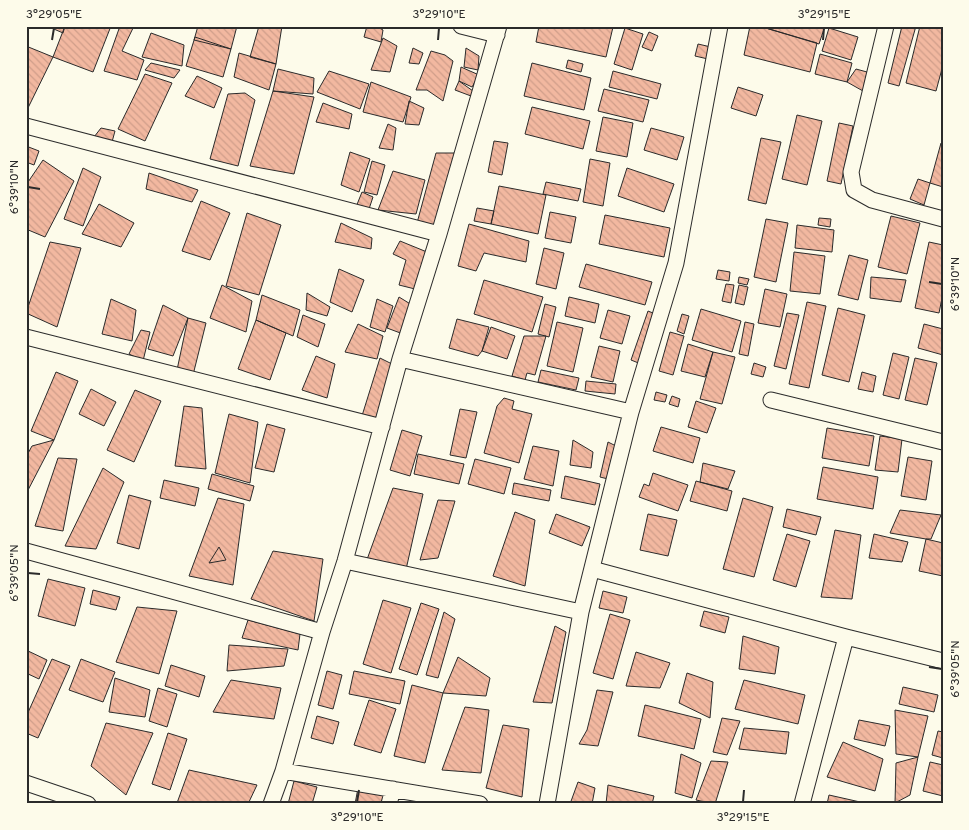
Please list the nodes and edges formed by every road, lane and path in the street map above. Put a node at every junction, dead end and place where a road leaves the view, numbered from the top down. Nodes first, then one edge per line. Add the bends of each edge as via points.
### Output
1 (461, 26) edge
2 (720, 26) edge
3 (886, 26) edge
4 (498, 30) edge
5 (26, 126) edge
6 (943, 219) edge
7 (438, 234) junction
8 (26, 336) edge
9 (400, 358) junction
10 (770, 400) dead end
11 (631, 412) junction
12 (382, 427) junction
13 (943, 442) edge
14 (26, 551) edge
15 (345, 561) junction
16 (592, 569) junction
17 (581, 612) junction
18 (322, 632) junction
19 (846, 637) junction
20 (943, 661) edge
21 (283, 771) junction
22 (26, 783) edge
23 (393, 789) junction
24 (88, 804) edge
25 (270, 804) edge
26 (389, 804) edge
27 (480, 804) edge
28 (547, 804) edge
29 (802, 804) edge

1 - 4 street
2 - 11 street via 676,263
3 - 6 street via 851,172 854,190 872,200
4 - 7 street
5 - 7 street
7 - 9 street
8 - 12 street
9 - 11 street
9 - 12 street
10 - 13 street
11 - 16 street
12 - 15 street
14 - 18 street
15 - 17 street
15 - 18 street
16 - 17 street
16 - 19 street
17 - 28 street
18 - 21 street
19 - 20 street
19 - 29 street
21 - 23 street
21 - 25 street
22 - 24 street
23 - 26 street
23 - 27 street

